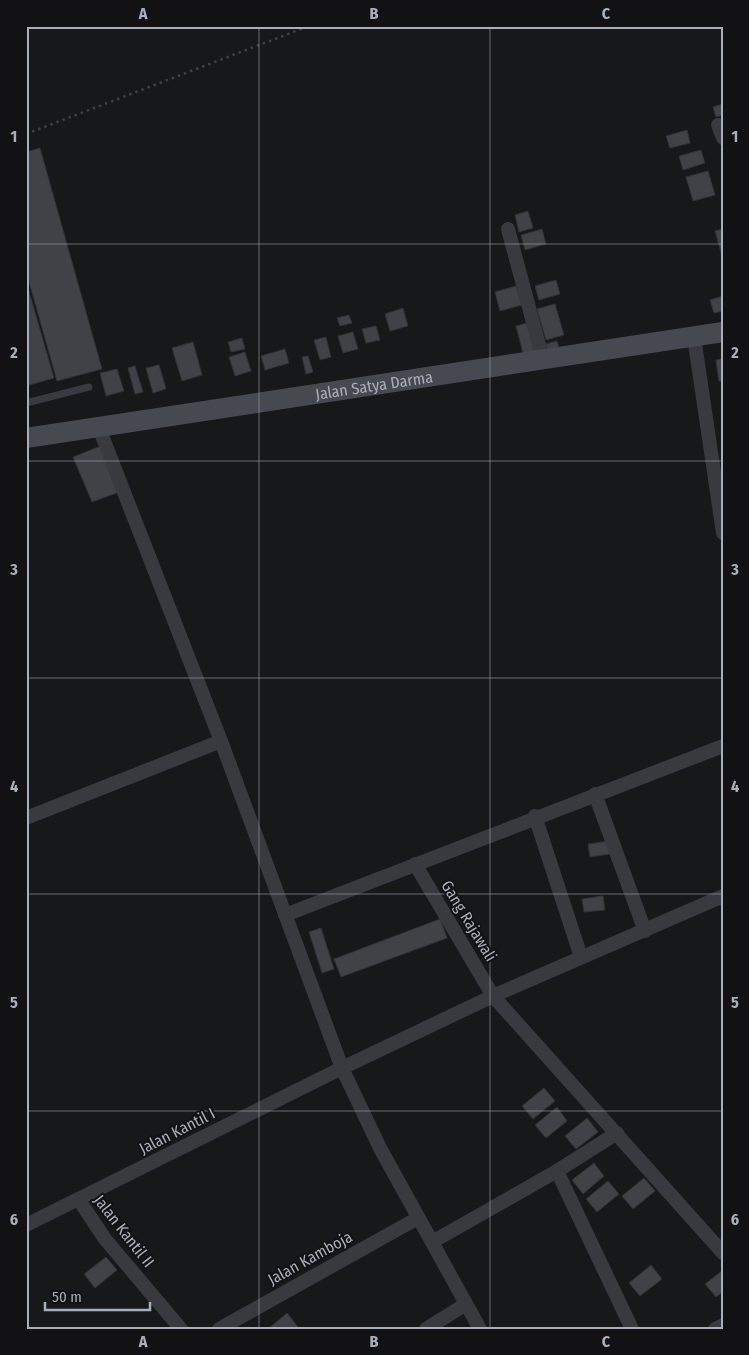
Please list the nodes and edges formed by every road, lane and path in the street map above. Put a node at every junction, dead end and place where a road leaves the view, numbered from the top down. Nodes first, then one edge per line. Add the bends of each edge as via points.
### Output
1 (309, 26) edge
2 (26, 134) edge
3 (508, 229) dead end
4 (723, 332) edge
5 (694, 337) junction
6 (543, 360) junction
7 (89, 388) dead end
8 (26, 403) edge
9 (98, 428) junction
10 (26, 438) edge
11 (721, 508) edge
12 (723, 533) edge
13 (221, 741) junction
14 (723, 746) edge
15 (595, 794) junction
16 (535, 816) junction
17 (26, 818) edge
18 (415, 864) junction
19 (723, 896) edge
20 (285, 915) junction
21 (644, 931) junction
22 (580, 957) junction
23 (493, 996) junction
24 (342, 1068) junction
25 (617, 1134) junction
26 (557, 1171) junction
27 (79, 1200) junction
28 (418, 1218) junction
29 (26, 1225) edge
30 (432, 1242) junction
31 (723, 1254) edge
32 (466, 1304) junction
33 (723, 1324) edge
34 (181, 1329) edge
35 (219, 1329) edge
36 (426, 1329) edge
37 (480, 1329) edge
38 (632, 1329) edge
39 (715, 1329) edge

1 - 2 path
3 - 6 street
4 - 5 main road, Jalan Satya Darma
5 - 6 main road, Jalan Satya Darma
5 - 11 street
6 - 9 main road, Jalan Satya Darma
7 - 8 lane
9 - 10 main road, Jalan Satya Darma
9 - 13 street
11 - 12 street
13 - 17 street
13 - 20 street
14 - 15 street
15 - 16 street
15 - 21 street
16 - 18 street
16 - 22 street
18 - 20 street
18 - 23 street, Gang Rajawali
19 - 21 street, Jalan Kantil I
20 - 24 street
21 - 22 street, Jalan Kantil I
22 - 23 street, Jalan Kantil I
23 - 24 street, Jalan Kantil I
23 - 25 street, Gang Rajawali
24 - 27 street, Jalan Kantil I
24 - 28 street
25 - 26 street
25 - 31 street, Gang Rajawali
26 - 30 street
26 - 38 street
27 - 29 street, Jalan Kantil I
27 - 34 street, Jalan Kantil II via 105,1238
28 - 30 street
28 - 35 street, Jalan Kamboja
30 - 32 street
32 - 36 street
32 - 37 street
33 - 39 street

